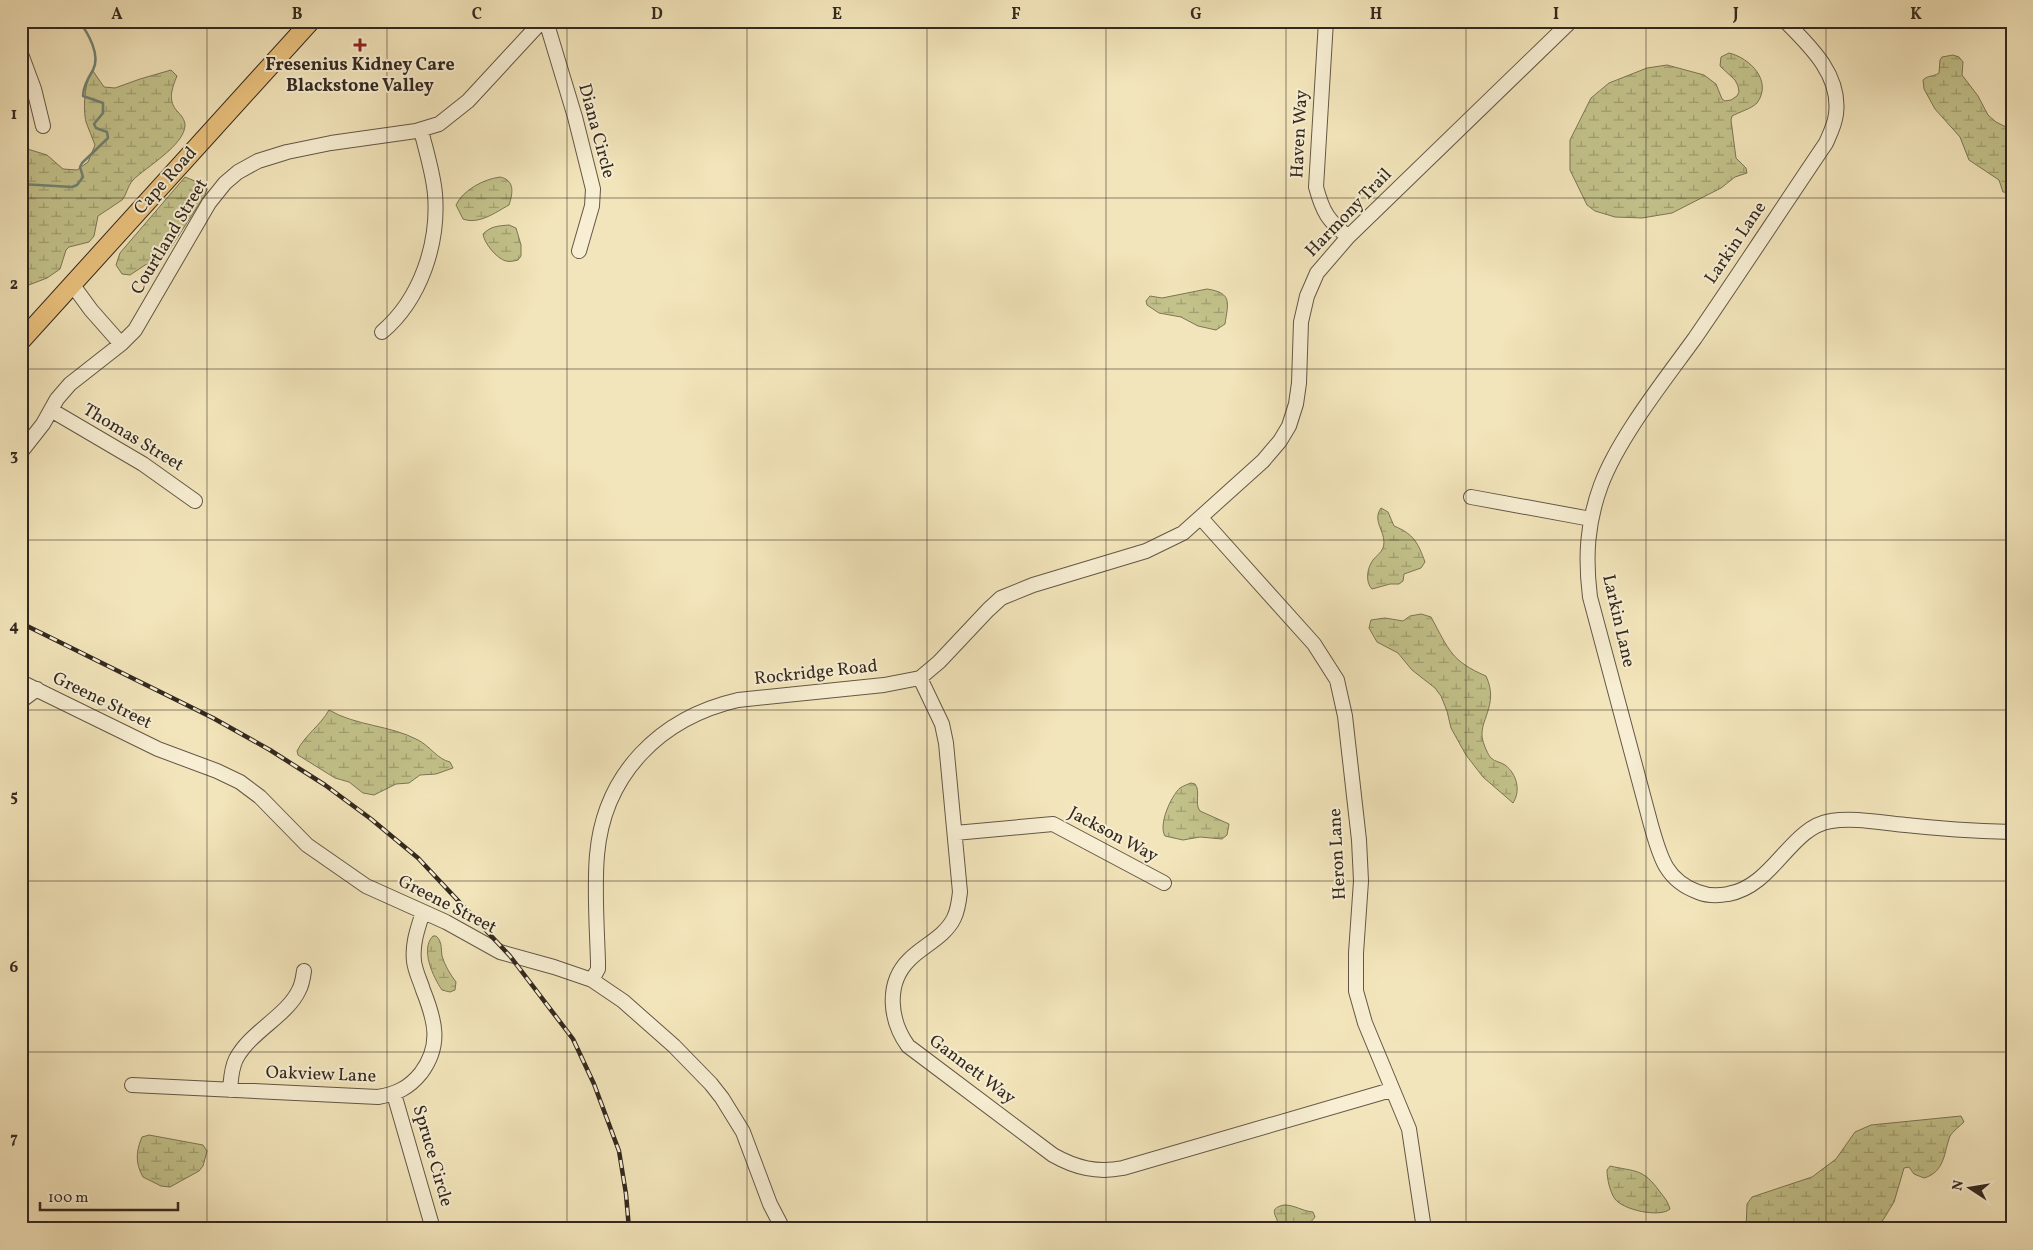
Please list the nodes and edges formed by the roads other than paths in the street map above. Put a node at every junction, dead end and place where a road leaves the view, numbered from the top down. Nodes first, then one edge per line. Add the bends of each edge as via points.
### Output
1 (311, 21) edge
2 (542, 21) edge
3 (546, 21) edge
4 (1326, 21) edge
5 (1571, 21) edge
6 (1785, 21) edge
7 (21, 54) edge
8 (43, 126) dead end
9 (421, 130) junction
10 (1348, 237) junction
11 (579, 251) dead end
12 (72, 284) junction
13 (382, 332) dead end
14 (21, 341) edge
15 (121, 344) junction
16 (51, 410) junction
17 (21, 452) edge
18 (1471, 497) dead end
19 (195, 500) dead end
20 (1201, 518) junction
21 (1591, 519) junction
22 (920, 678) junction
23 (21, 682) edge
24 (37, 689) junction
25 (21, 701) edge
26 (2012, 832) edge
27 (955, 834) junction
28 (1164, 883) dead end
29 (423, 912) junction
30 (304, 972) dead end
31 (592, 980) junction
32 (132, 1085) dead end
33 (230, 1090) junction
34 (1391, 1090) junction
35 (394, 1094) junction
36 (432, 1229) edge
37 (783, 1229) edge
38 (1424, 1229) edge

1 - 12 main road, Cape Road
2 - 9 street, Courtland Street via 462,107 440,124
3 - 11 street, Diana Circle via 593,190 592,206
4 - 10 street, Haven Way via 1316,188 1322,209
5 - 10 street, Harmony Trail
6 - 21 street, Larkin Lane via 1826,68 1834,84 1837,98 1833,126 1826,143 1611,462
7 - 8 street
9 - 13 street via 435,195 433,240 426,266 412,296
9 - 15 street, Courtland Street via 303,148 258,161 238,172 209,203 138,326
10 - 20 street, Harmony Trail via 1317,273 1307,296 1301,322 1299,383 1289,426 1263,461
12 - 14 main road, Cape Road
12 - 15 street
15 - 16 street, Courtland Street via 70,384
16 - 17 street, Courtland Street
16 - 19 street, Thomas Street via 143,464
18 - 21 street
20 - 22 street, Rockridge Road via 1183,532 1146,551 1002,598
20 - 34 street, Heron Lane via 1314,644 1337,680 1342,695 1361,882 1356,991
21 - 26 street, Larkin Lane via 1586,544 1590,597 1660,858 1681,884 1713,896 1740,892 1762,878 1803,835 1830,821
22 - 27 street, Gannett Way via 942,724
22 - 31 street, Rockridge Road via 884,685 738,700 690,716 659,736 623,776 604,816 597,856 598,968
23 - 24 street, Greene Street
24 - 25 street
24 - 29 street, Greene Street via 158,749 240,782 260,797 301,839 340,869 366,886
27 - 28 street, Jackson Way via 1053,824
27 - 34 street, Gannett Way via 960,892 957,910 945,930 902,969 894,988 896,1023 908,1046 1059,1158 1090,1170 1123,1168
29 - 31 street, Greene Street via 500,952
29 - 35 street, Oakview Lane via 415,939 414,962 434,1023 433,1051 418,1077
30 - 33 street via 294,998 259,1030 240,1053 232,1069
31 - 37 street, Greene Street via 637,1012 696,1068 722,1098 743,1132
32 - 33 street, Oakview Lane
33 - 35 street, Oakview Lane
34 - 38 street, Heron Lane via 1409,1129
35 - 36 street, Spruce Circle

